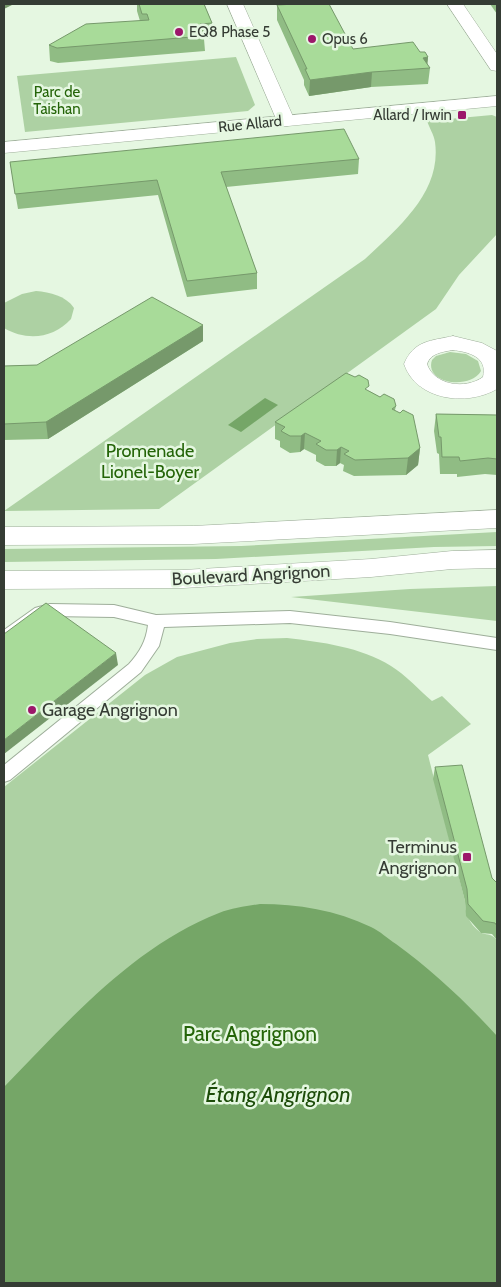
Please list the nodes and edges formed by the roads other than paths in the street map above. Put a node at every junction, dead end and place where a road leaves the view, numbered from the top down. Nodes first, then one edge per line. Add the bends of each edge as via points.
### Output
1 (235, 4) edge
2 (456, 4) edge
3 (492, 51) edge
4 (497, 66) edge
5 (497, 101) edge
6 (286, 121) junction
7 (4, 148) edge
8 (497, 519) edge
9 (4, 536) edge
10 (497, 559) edge
11 (4, 580) edge
12 (156, 621) junction
13 (4, 638) edge
14 (497, 644) edge
15 (4, 775) edge

1 - 6 street
2 - 3 street
3 - 4 street
5 - 6 street, Rue Allard
6 - 7 street, Rue Allard
8 - 9 street via 194,535
10 - 11 street, Boulevard Angrignon via 191,579
12 - 13 lane via 114,611 50,610 41,612
12 - 14 lane via 290,617
12 - 15 lane via 153,642 147,656 136,668

